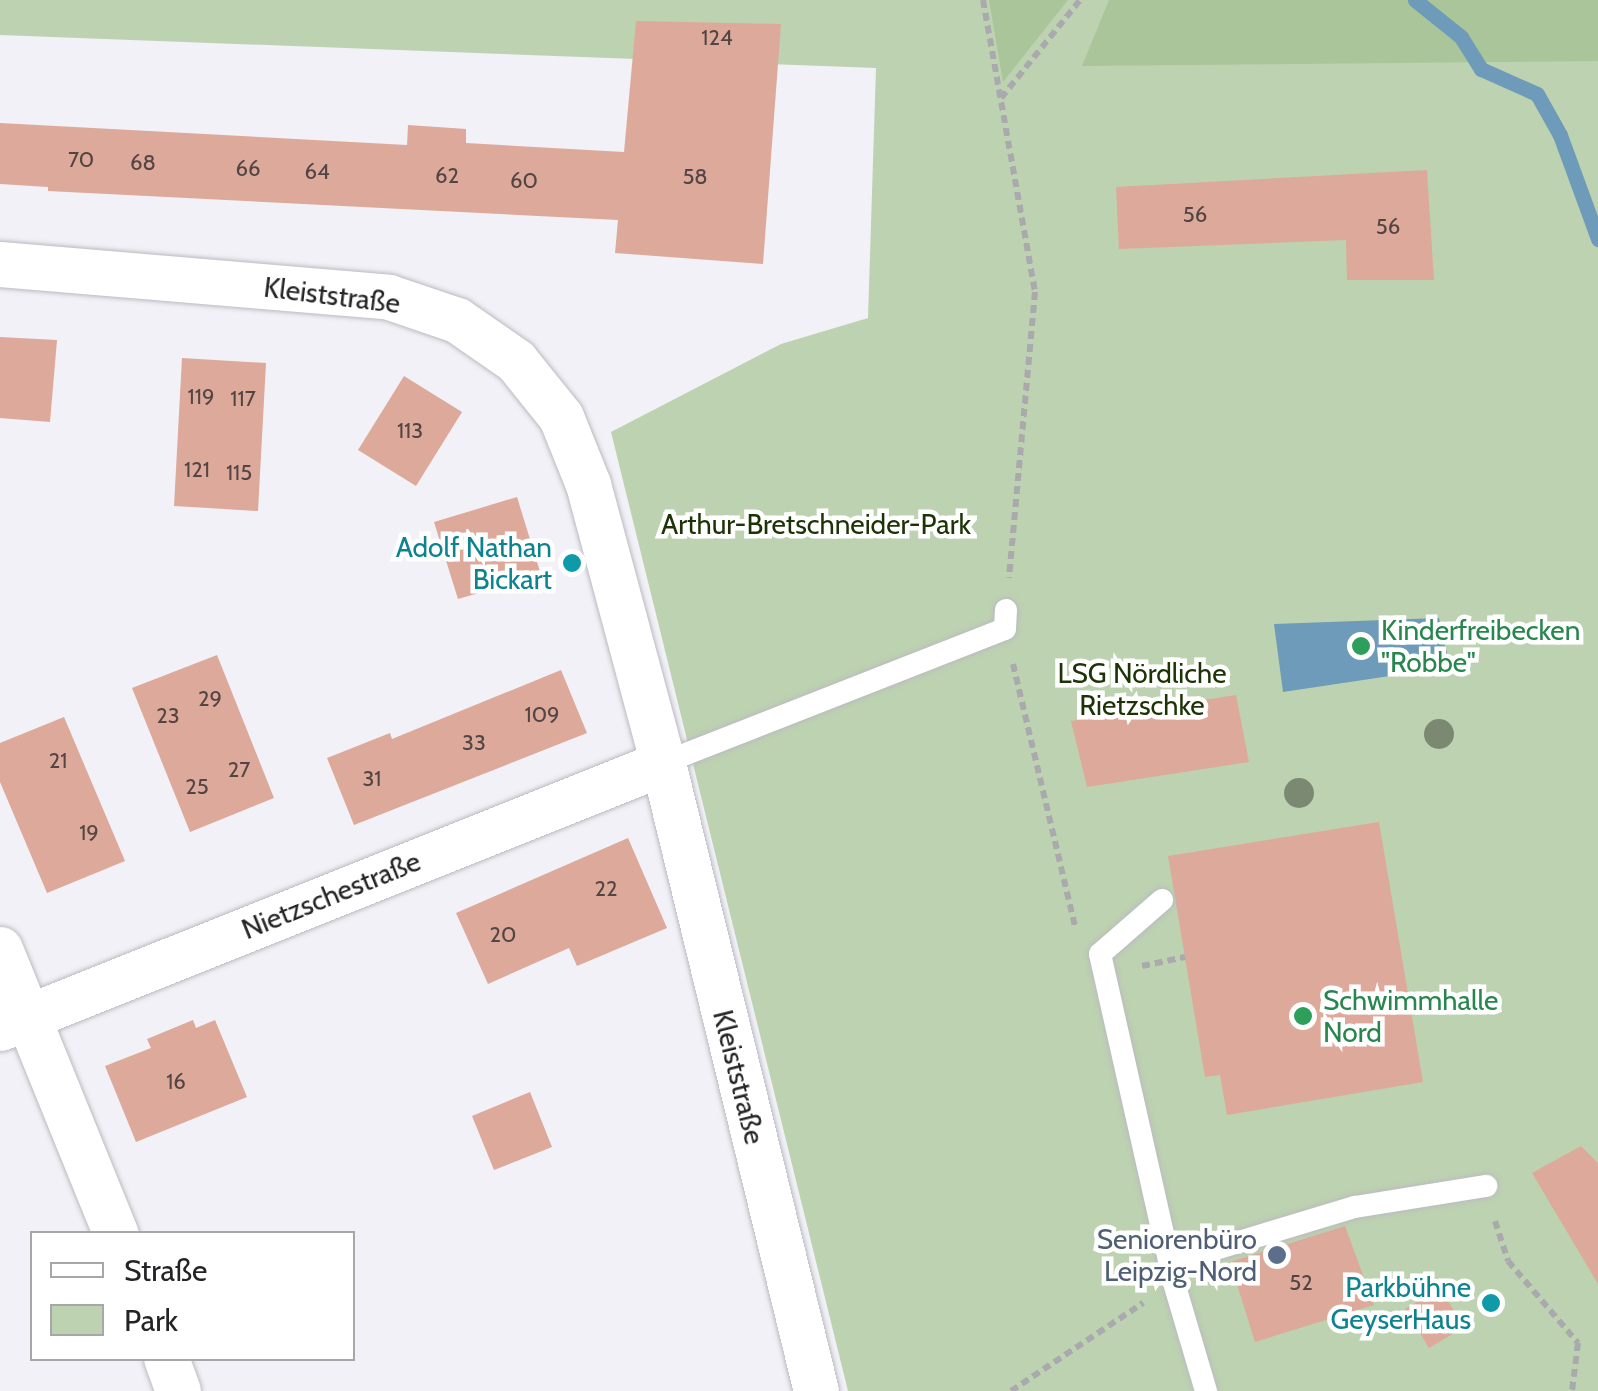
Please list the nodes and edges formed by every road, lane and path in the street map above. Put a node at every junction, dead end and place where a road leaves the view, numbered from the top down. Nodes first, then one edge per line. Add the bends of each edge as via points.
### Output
1 (983, 0) edge
2 (1080, 0) edge
3 (1002, 96) junction
4 (0, 264) edge
5 (1006, 620) junction
6 (663, 763) junction
7 (1162, 900) dead end
8 (0, 950) edge
9 (1100, 954) junction
10 (1184, 957) dead end
11 (1160, 962) dead end
12 (14, 1022) edge
13 (1486, 1186) joint
14 (115, 1231) edge
15 (1169, 1262) junction
16 (1138, 1306) dead end
17 (167, 1361) edge
18 (178, 1391) edge
19 (816, 1391) edge
20 (1012, 1391) edge
21 (1206, 1391) edge
22 (1572, 1391) edge

1 - 3 path
2 - 3 path
3 - 5 path via 1035,292
4 - 6 street, Kleiststraße via 389,297 458,320 516,361 561,417 588,484
5 - 6 lane
5 - 9 path via 1079,943
6 - 12 street, Nietzschestraße
6 - 19 street, Kleiststraße
7 - 9 lane
8 - 12 street
9 - 15 lane
10 - 11 path
12 - 14 street
13 - 15 lane via 1355,1207
13 - 22 path via 1508,1261 1578,1343
15 - 21 lane
16 - 20 path
17 - 18 street

